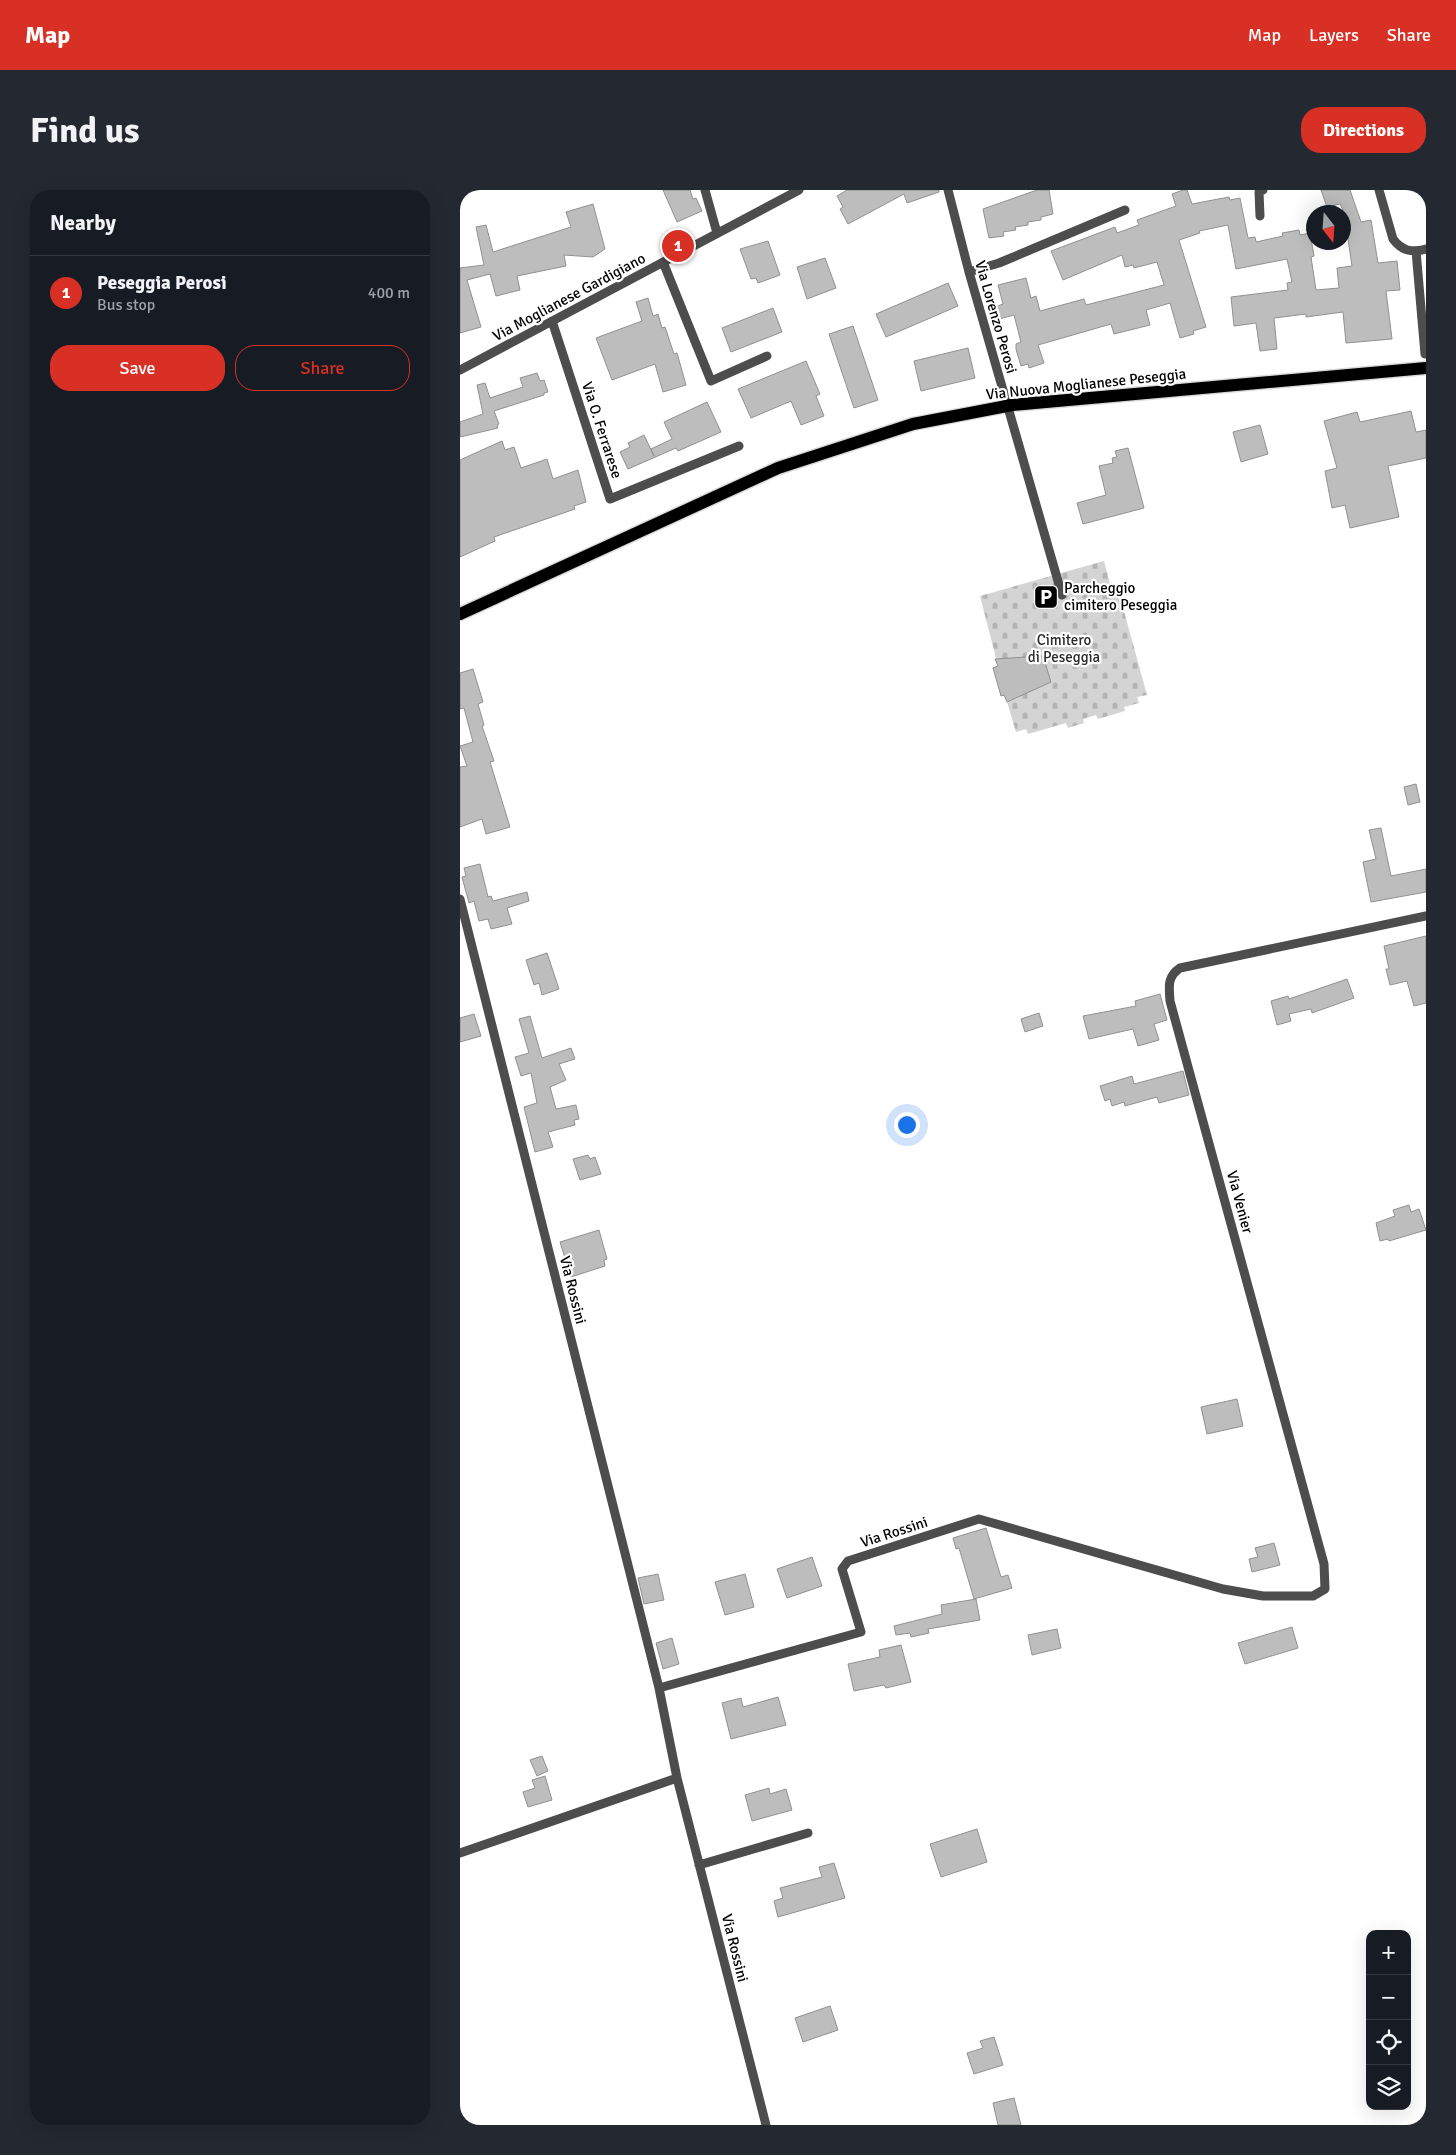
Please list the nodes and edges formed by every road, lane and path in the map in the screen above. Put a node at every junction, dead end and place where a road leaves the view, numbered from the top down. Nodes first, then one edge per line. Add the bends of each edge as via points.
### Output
1 (705, 190) edge
2 (799, 190) edge
3 (948, 190) edge
4 (1263, 190) edge
5 (1379, 190) edge
6 (1125, 210) dead end
7 (1260, 216) dead end
8 (717, 233) junction
9 (1426, 249) edge
10 (1416, 252) junction
11 (663, 262) junction
12 (969, 272) junction
13 (552, 321) junction
14 (1425, 354) edge
15 (767, 356) dead end
16 (1426, 368) edge
17 (460, 370) edge
18 (1007, 406) junction
19 (739, 446) dead end
20 (1062, 595) dead end
21 (460, 614) edge
22 (460, 899) edge
23 (1426, 916) edge
24 (1222, 1589) joint
25 (659, 1688) junction
26 (677, 1778) junction
27 (808, 1833) dead end
28 (460, 1853) edge
29 (699, 1865) junction
30 (766, 2125) edge

1 - 8 street
2 - 8 street, Via Moglianese Gardigiano
3 - 12 street, Via Lorenzo Perosi
4 - 7 street via 1259,192
5 - 10 street via 1393,239 1402,248
6 - 12 street via 999,263
8 - 11 street, Via Moglianese Gardigiano
9 - 10 street
10 - 14 street
11 - 13 street, Via Moglianese Gardigiano
11 - 15 street via 712,380
12 - 18 street, Via Lorenzo Perosi
13 - 17 street, Via Moglianese Gardigiano
13 - 19 street, Via O. Ferrarese via 610,499
16 - 18 main road, Via Nuova Moglianese Peseggia
18 - 20 street, Via Lorenzo Perosi
18 - 21 main road, Via Nuova Moglianese Peseggia via 913,424 778,468
22 - 25 street, Via Rossini
23 - 24 street, Via Venier via 1180,968 1171,974 1168,982 1170,1001 1324,1564 1325,1588 1313,1596 1263,1596
24 - 25 street, Via Rossini via 979,1519 848,1561 842,1569 861,1632
25 - 26 street, Via Rossini
26 - 28 street
26 - 29 street, Via Rossini
27 - 29 street
29 - 30 street, Via Rossini

